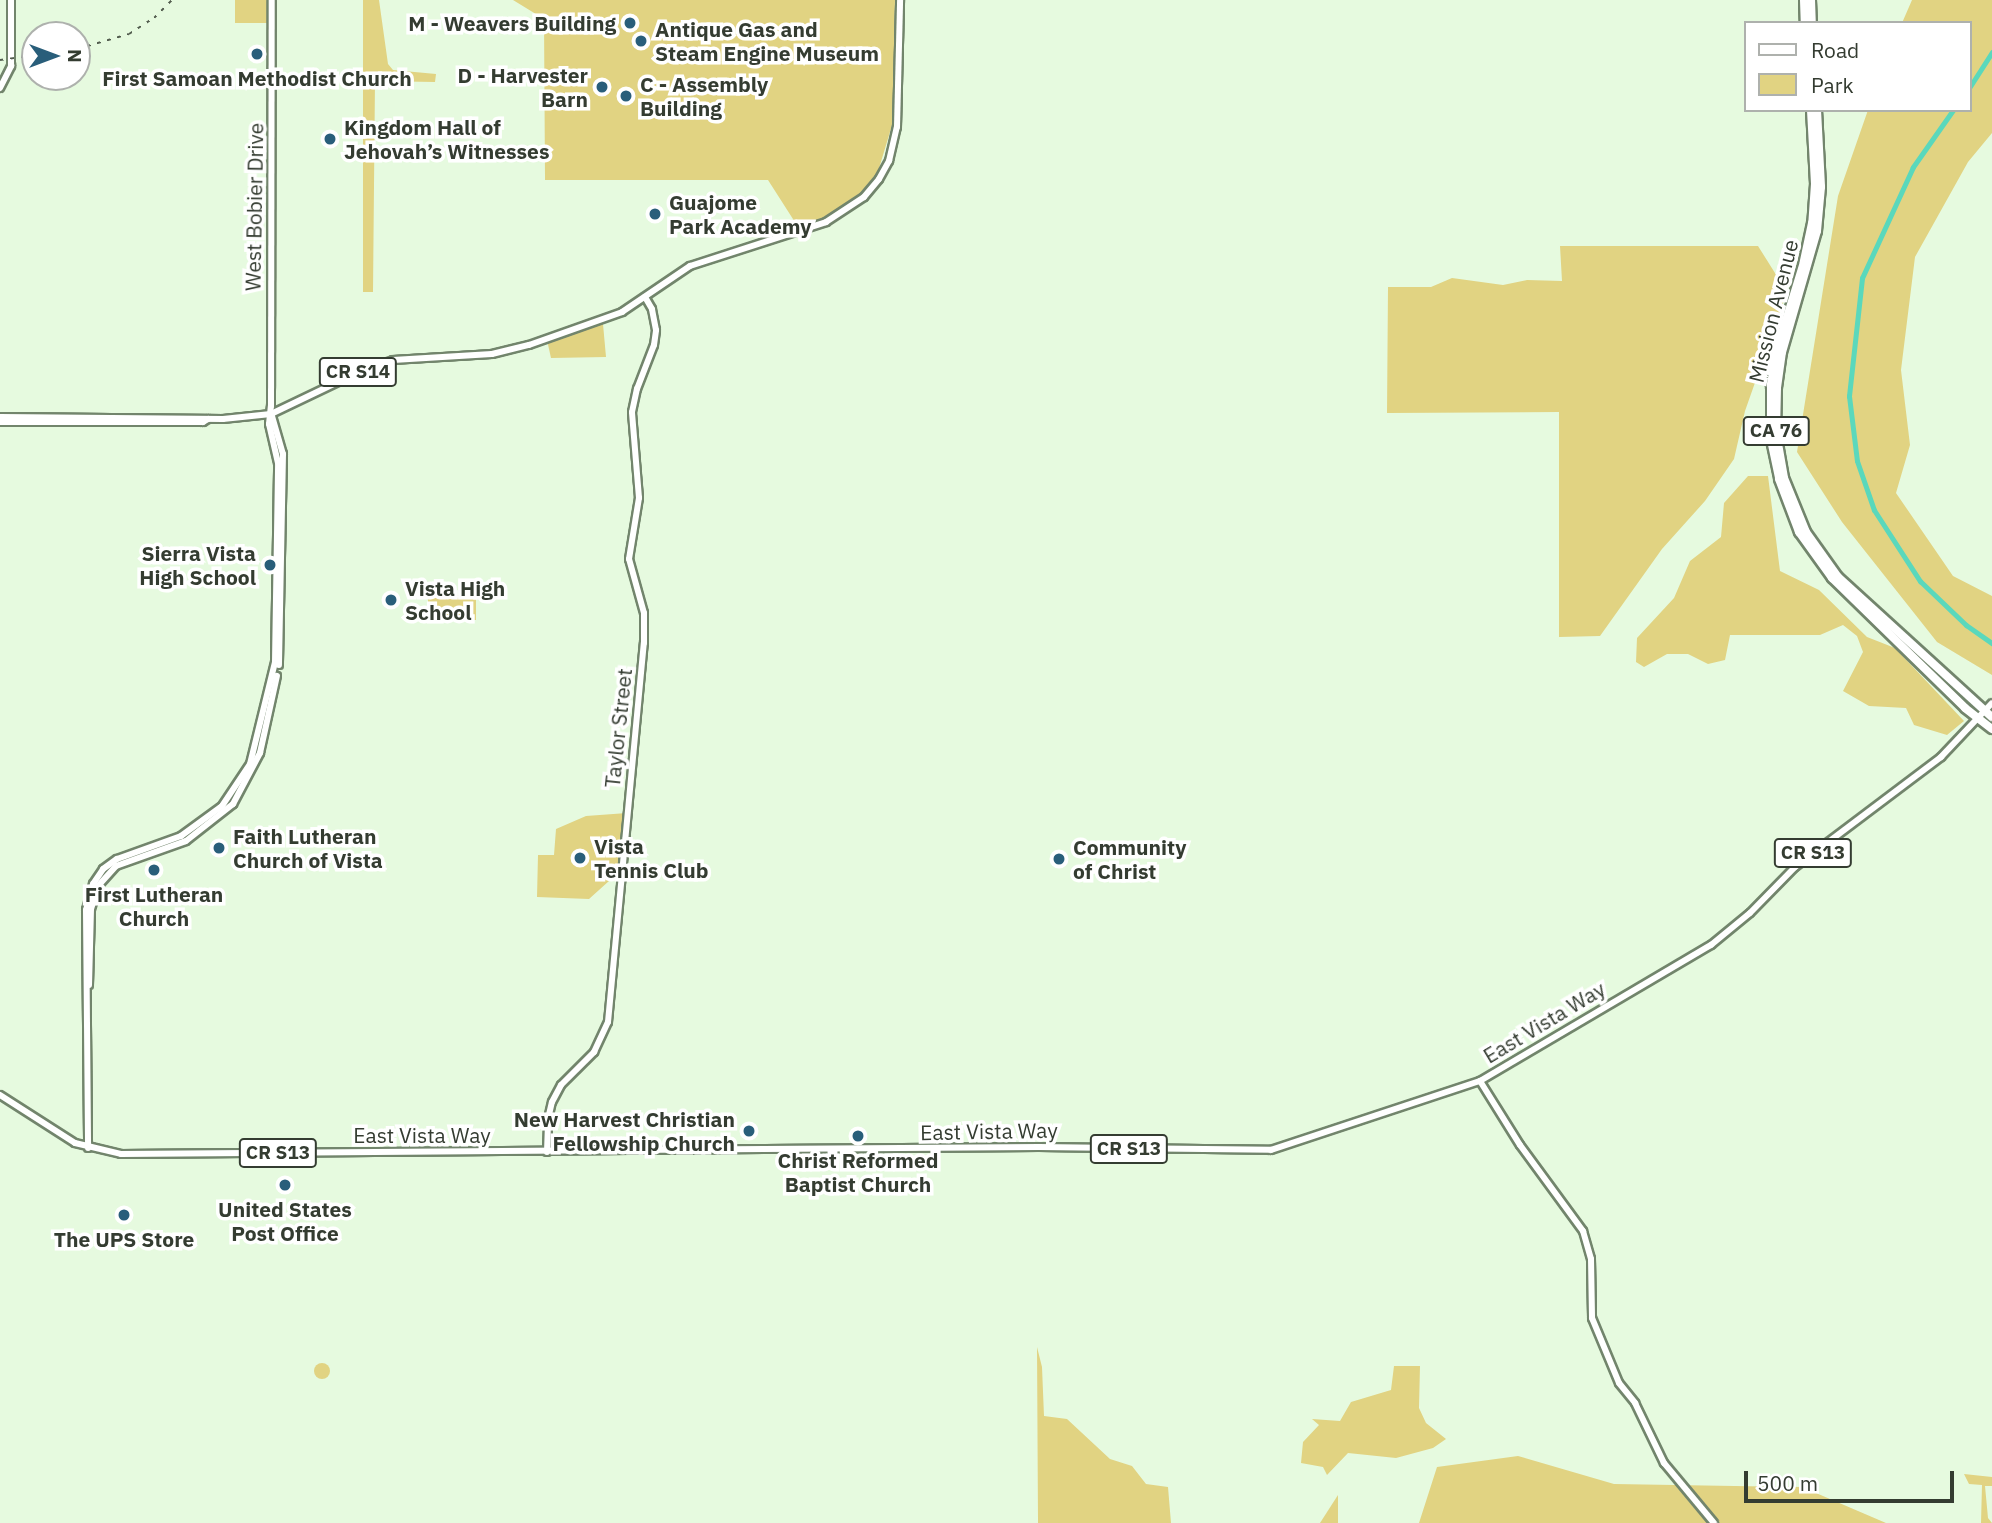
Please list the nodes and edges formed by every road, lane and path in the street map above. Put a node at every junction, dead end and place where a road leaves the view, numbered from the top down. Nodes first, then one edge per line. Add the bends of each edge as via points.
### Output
1 (11, 0) edge
2 (272, 0) edge
3 (900, 0) edge
4 (1804, 0) edge
5 (1811, 0) edge
6 (1805, 21) edge
7 (1812, 21) edge
8 (0, 88) edge
9 (1811, 112) edge
10 (1817, 112) edge
11 (645, 296) junction
12 (271, 414) junction
13 (156, 417) junction
14 (179, 419) junction
15 (0, 420) edge
16 (142, 422) junction
17 (1992, 703) edge
18 (1983, 710) junction
19 (1992, 717) edge
20 (1976, 718) junction
21 (1992, 729) edge
22 (1480, 1081) junction
23 (0, 1095) edge
24 (88, 1148) junction
25 (547, 1152) junction
26 (1714, 1523) edge

1 - 8 main road via 11,66
2 - 12 main road, West Bobier Drive
3 - 11 main road, CR S14 via 897,127 889,161 873,188 826,222 690,266
4 - 6 highway
5 - 7 highway
9 - 20 highway, Mission Avenue / CA 76 via 1812,223 1771,385 1770,430 1777,472 1800,532 1827,572
10 - 18 highway, Mission Avenue / CA 76 via 1821,193 1817,231 1777,388 1776,432 1784,478 1806,531 1838,577
11 - 12 main road, CR S14 via 622,312 508,351 393,360
11 - 25 main road, Taylor Street via 656,330 632,412 639,498 629,559 644,613 644,643 608,1022 594,1052 561,1085 552,1102
12 - 14 main road, CR S14
12 - 24 main road, West Bobier Drive via 283,454 282,614 280,657 263,743 247,782 225,812 180,844 116,866 98,886 91,909
13 - 14 main road, CR S14
13 - 15 main road, CR S14
13 - 16 main road
14 - 16 main road, CR S14
15 - 16 main road, CR S14
17 - 18 main road, East Vista Way
18 - 19 highway, Mission Avenue / CA 76
18 - 20 main road, East Vista Way / CR S13
20 - 21 highway, Mission Avenue / CA 76
20 - 22 main road, East Vista Way / CR S13 via 1941,757 1795,867 1733,929
22 - 25 main road, East Vista Way / CR S13 via 1284,1147 1258,1151 1039,1147
22 - 26 main road via 1583,1231 1591,1259 1592,1318 1619,1383 1635,1403 1664,1463
23 - 24 main road, East Vista Way / CR S13 via 56,1133
24 - 25 main road, East Vista Way / CR S13 via 121,1154

